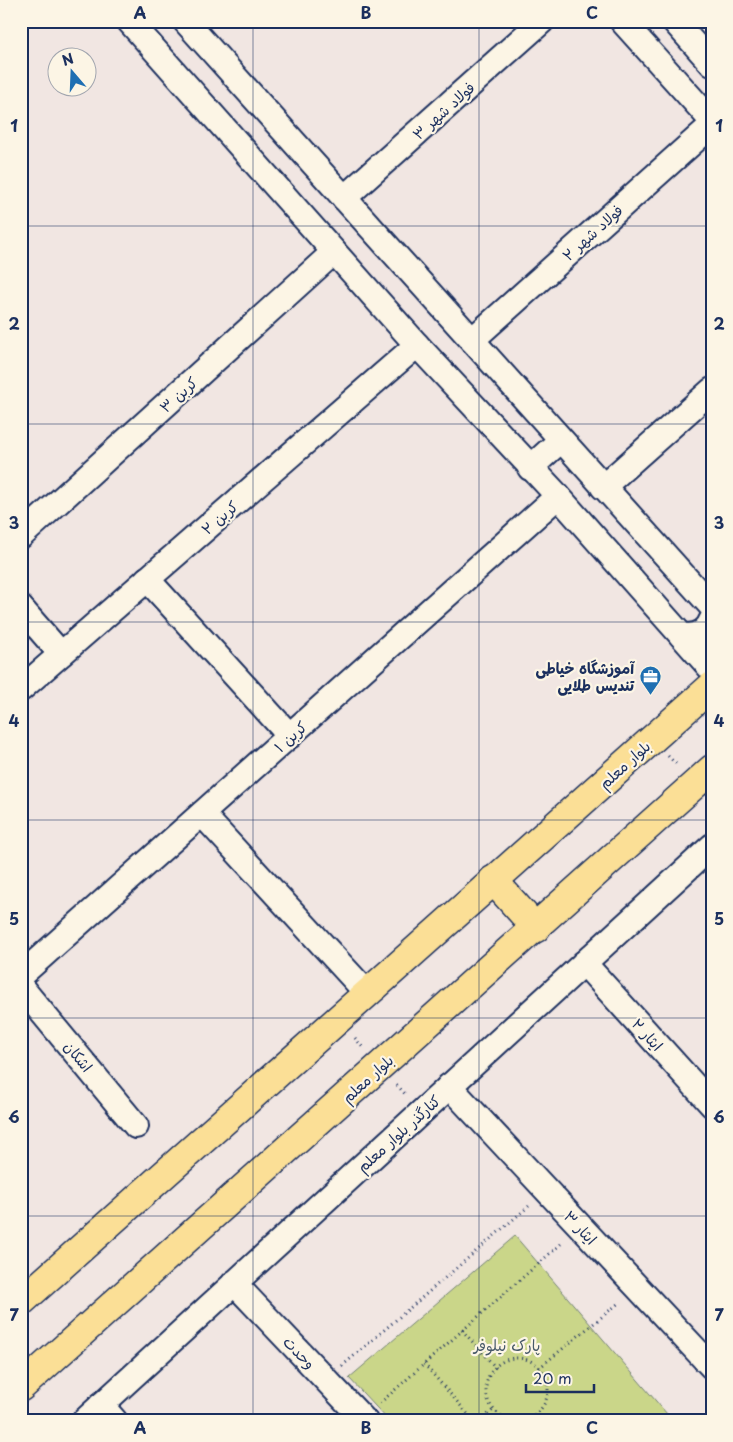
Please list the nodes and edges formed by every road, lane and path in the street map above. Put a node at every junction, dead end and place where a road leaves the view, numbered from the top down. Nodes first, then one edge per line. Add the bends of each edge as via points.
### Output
1 (129, 21) edge
2 (186, 21) edge
3 (542, 21) edge
4 (622, 21) edge
5 (674, 21) edge
6 (712, 64) edge
7 (712, 121) edge
8 (712, 125) edge
9 (344, 198) junction
10 (334, 252) junction
11 (472, 340) junction
12 (417, 344) junction
13 (712, 390) edge
14 (562, 440) junction
15 (530, 468) junction
16 (603, 487) junction
17 (558, 496) junction
18 (21, 536) edge
19 (147, 579) junction
20 (712, 607) edge
21 (21, 608) edge
22 (712, 619) edge
23 (681, 635) junction
24 (61, 654) junction
25 (712, 670) edge
26 (712, 686) edge
27 (21, 689) edge
28 (290, 736) junction
29 (712, 769) edge
30 (202, 814) junction
31 (711, 849) edge
32 (493, 880) junction
33 (536, 928) junction
34 (584, 963) junction
35 (21, 975) edge
36 (21, 987) edge
37 (367, 993) junction
38 (449, 1086) junction
39 (712, 1105) edge
40 (136, 1126) dead end
41 (547, 1191) junction
42 (580, 1227) junction
43 (234, 1283) junction
44 (637, 1287) junction
45 (21, 1302) edge
46 (462, 1330) junction
47 (424, 1364) junction
48 (712, 1367) edge
49 (496, 1368) junction
50 (539, 1368) junction
51 (326, 1380) junction
52 (21, 1386) edge
53 (493, 1410) junction
54 (100, 1416) edge
55 (364, 1419) edge
56 (474, 1421) edge
57 (480, 1421) edge

1 - 10 street
2 - 9 street
3 - 9 street, فولاد شهر ۳
4 - 7 street
5 - 6 street
8 - 11 street, فولاد شهر ۲
9 - 11 street
10 - 12 street
10 - 18 street, کربن ۳
11 - 14 street
12 - 15 street
12 - 19 street, کربن ۲
13 - 16 street
14 - 15 street
14 - 16 street
15 - 17 street
16 - 20 street
17 - 23 street
17 - 28 street, کربن ۱
19 - 24 street, کربن ۲
19 - 28 street
21 - 24 street
22 - 23 street via 697,635
23 - 25 street
24 - 27 street, کربن ۲
26 - 32 main road, بلوار معلم
28 - 30 street, کربن ۱
29 - 33 main road, بلوار معلم
30 - 35 street, کربن ۱
30 - 37 street
31 - 34 street, کنارگذر بلوار معلم
32 - 33 main road
32 - 37 main road, بلوار معلم
33 - 52 main road, بلوار معلم
34 - 38 street, کنارگذر بلوار معلم
34 - 39 street, ایثار ۲
36 - 40 street, اشکان
37 - 45 main road, بلوار معلم
38 - 41 street, ایثار ۳
38 - 43 street, کنارگذر بلوار معلم
41 - 42 street, ایثار ۳
41 - 51 path
42 - 44 street, ایثار ۳
42 - 46 path
43 - 51 street, وحدت
43 - 54 street, کنارگذر بلوار معلم
44 - 48 street, ایثار ۳
44 - 50 path
46 - 47 path
46 - 49 path
47 - 55 path
47 - 56 path
49 - 50 path via 500,1363 517,1358
49 - 53 path via 488,1376 486,1394
50 - 53 path via 546,1376 548,1393 541,1410 526,1419 508,1420
51 - 55 street, وحدت
53 - 57 path

